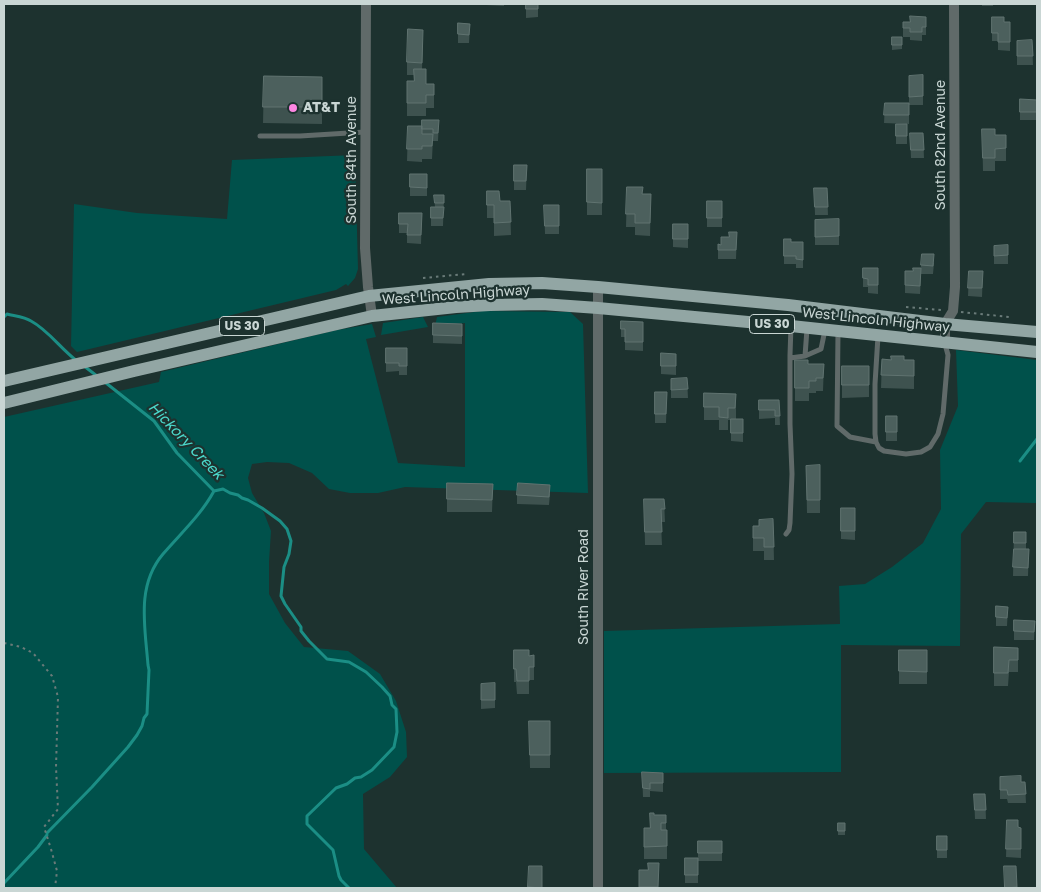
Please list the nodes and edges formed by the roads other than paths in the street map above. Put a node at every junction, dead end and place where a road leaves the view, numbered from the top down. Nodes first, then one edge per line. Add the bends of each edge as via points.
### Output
1 (366, 4) edge
2 (954, 4) edge
3 (366, 132) junction
4 (260, 136) dead end
5 (598, 286) junction
6 (369, 296) junction
7 (598, 308) junction
8 (372, 316) junction
9 (946, 324) junction
10 (791, 326) junction
11 (807, 328) junction
12 (825, 330) junction
13 (838, 331) junction
14 (1037, 332) edge
15 (878, 335) junction
16 (945, 342) junction
17 (1037, 352) edge
18 (805, 356) junction
19 (790, 358) junction
20 (4, 381) edge
21 (4, 403) edge
22 (876, 442) junction
23 (786, 534) dead end
24 (598, 888) edge

1 - 3 street, South 84th Avenue
2 - 9 street, South 82nd Avenue via 954,287 953,311
3 - 4 lane
3 - 6 street, South 84th Avenue via 365,248
5 - 6 main road, West Lincoln Highway / US 30 via 489,284
5 - 7 street, South River Road
5 - 9 main road, West Lincoln Highway / US 30
6 - 8 street, South 84th Avenue
6 - 20 main road, West Lincoln Highway / US 30
7 - 8 main road, West Lincoln Highway / US 30 via 490,305
7 - 10 main road, West Lincoln Highway / US 30
7 - 24 street, South River Road
8 - 21 main road, West Lincoln Highway / US 30
9 - 14 main road, West Lincoln Highway / US 30
9 - 16 street, South 82nd Avenue
10 - 11 main road, West Lincoln Highway / US 30
10 - 19 lane
11 - 12 main road, West Lincoln Highway / US 30
11 - 18 lane
12 - 13 main road, West Lincoln Highway / US 30
12 - 18 lane via 821,349
13 - 15 main road, West Lincoln Highway / US 30
13 - 22 lane via 837,426 850,438
15 - 16 main road, West Lincoln Highway / US 30
15 - 22 lane via 874,384
16 - 17 main road, West Lincoln Highway / US 30
16 - 22 lane via 948,355 943,414 938,434 930,447 922,452 906,454 884,451
18 - 19 lane
19 - 23 lane via 792,474 790,524

